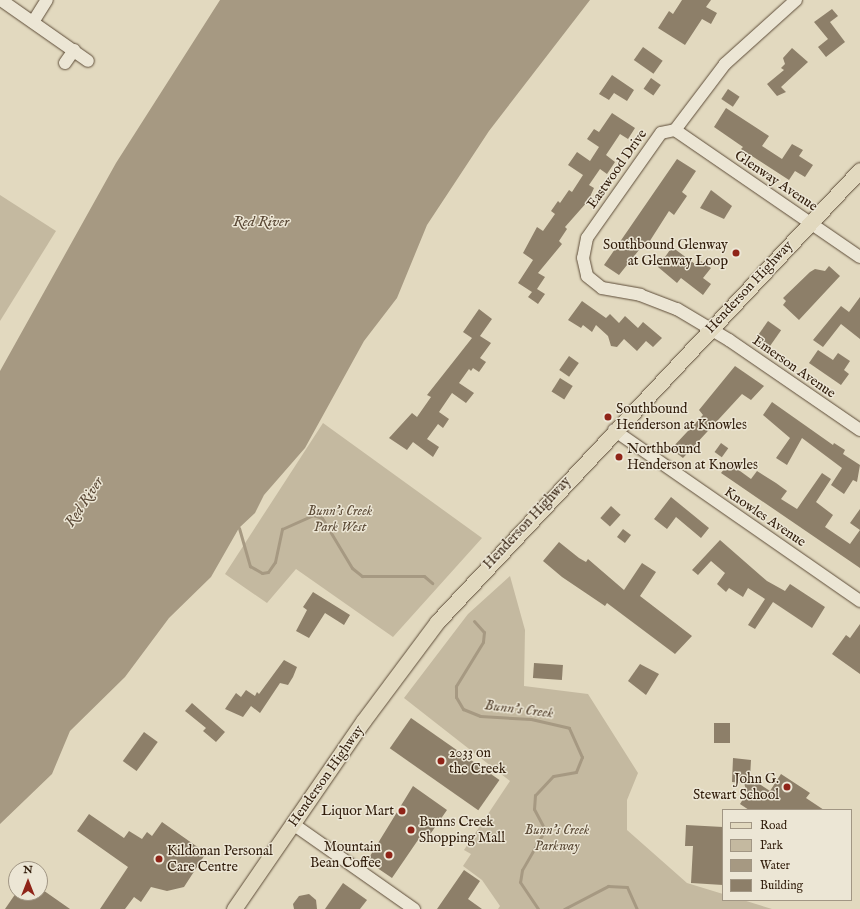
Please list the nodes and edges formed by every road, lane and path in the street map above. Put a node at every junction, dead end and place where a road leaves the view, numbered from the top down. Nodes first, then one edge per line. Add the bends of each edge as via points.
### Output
1 (2, 0) edge
2 (47, 0) edge
3 (796, 0) edge
4 (33, 22) junction
5 (74, 50) junction
6 (88, 61) dead end
7 (65, 63) dead end
8 (675, 130) junction
9 (860, 170) edge
10 (811, 222) junction
11 (860, 257) edge
12 (710, 329) junction
13 (614, 430) junction
14 (860, 430) edge
15 (860, 600) edge
16 (293, 824) junction
17 (234, 909) edge
18 (414, 909) edge

1 - 4 street
2 - 4 street
3 - 8 street, Eastwood Drive via 725,64
4 - 5 street
5 - 6 street
5 - 7 street
8 - 10 street, Glenway Avenue
8 - 12 street, Eastwood Drive via 661,133 587,238 583,258 587,276 602,288 640,295 677,309
9 - 10 main road, Henderson Highway
10 - 11 street, Glenway Avenue
10 - 12 main road, Henderson Highway
12 - 13 main road, Henderson Highway
12 - 14 street, Emerson Avenue
13 - 15 street, Knowles Avenue
13 - 16 main road, Henderson Highway via 436,622
16 - 17 main road, Henderson Highway
16 - 18 street

